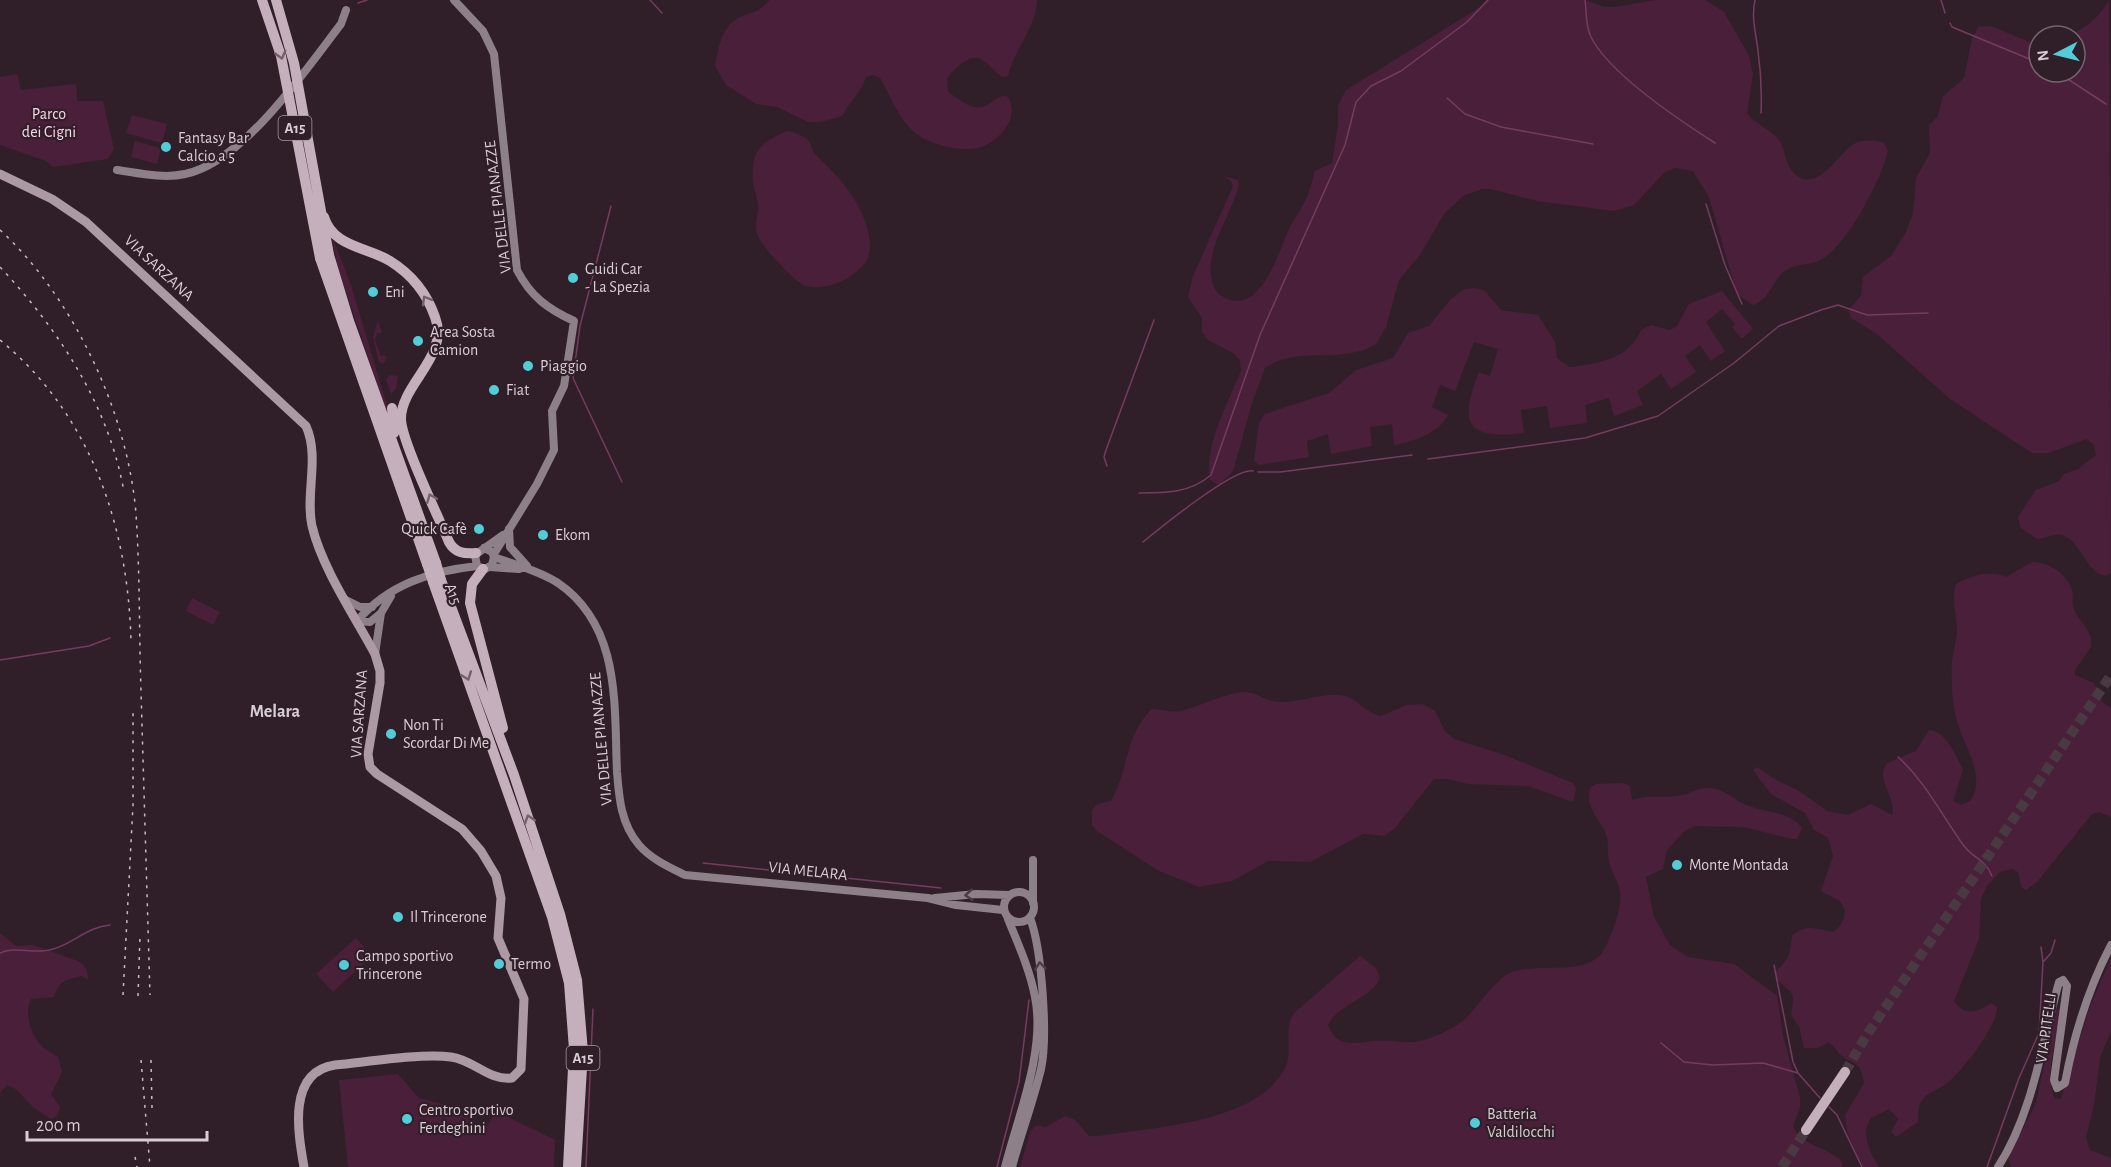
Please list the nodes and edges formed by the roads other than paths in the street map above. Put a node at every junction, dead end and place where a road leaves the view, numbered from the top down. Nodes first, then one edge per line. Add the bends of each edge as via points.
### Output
1 (262, 0) edge
2 (276, 0) edge
3 (454, 0) edge
4 (346, 10) dead end
5 (311, 165) junction
6 (117, 170) dead end
7 (0, 174) edge
8 (324, 257) junction
9 (392, 408) dead end
10 (412, 500) junction
11 (509, 527) junction
12 (504, 535) junction
13 (494, 556) junction
14 (481, 560) junction
15 (431, 564) junction
16 (532, 570) junction
17 (437, 581) junction
18 (395, 590) junction
19 (346, 600) junction
20 (373, 606) junction
21 (381, 613) junction
22 (357, 621) junction
23 (375, 654) junction
24 (514, 775) junction
25 (1033, 860) dead end
26 (685, 874) joint
27 (1009, 895) junction
28 (928, 898) junction
29 (1033, 903) junction
30 (1003, 910) junction
31 (556, 916) junction
32 (1030, 918) junction
33 (1008, 919) junction
34 (2111, 945) edge
35 (566, 950) junction
36 (1845, 1072) tunnel mouth
37 (1806, 1130) tunnel mouth
38 (304, 1167) edge
39 (568, 1167) edge
40 (576, 1167) edge
41 (1005, 1167) edge
42 (1012, 1167) edge
43 (1998, 1167) edge

1 -> 8 highway, A15 / A15, bridge via 281,56
2 - 5 highway, A15 / A15, bridge via 294,63
3 - 11 street, VIA DELLE PIANAZZE via 480,26 494,54 517,270 527,290 540,303 574,321 564,386 552,411 554,450
4 - 6 street via 341,24 274,110 214,162 185,174
5 - 8 highway, A15 / A15, bridge
14 -> 5 highway via 453,549 401,425 404,402 438,337 435,318 419,288 401,269 336,238 325,222
7 - 19 main road, VIA SARZANA via 66,208 137,268 306,426 311,446 312,525
8 - 10 highway, A15
8 - 15 highway, A15
9 - 10 highway via 392,427
10 - 15 highway, A15
11 - 12 street, VIA DELLE PIANAZZE
11 - 16 street, VIA DELLE PIANAZZE via 510,547
12 - 13 street, VIA DELLE PIANAZZE
12 - 14 street, VIA DELLE PIANAZZE
13 - 14 street
13 - 14 street
13 - 16 street, VIA DELLE PIANAZZE
14 - 16 street, VIA DELLE PIANAZZE
14 - 18 street, VIA DELLE PIANAZZE via 410,580
14 - 24 highway via 470,603
15 - 17 highway, A15, bridge
16 - 26 street, VIA DELLE PIANAZZE via 572,595 602,636 610,662 622,812 640,846 658,861
17 - 24 highway, A15
17 -> 31 highway, A15
18 - 20 street, VIA DELLE PIANAZZE
18 - 21 street
19 - 20 street via 360,607
19 - 22 main road, VIA SARZANA
20 - 22 street, VIA DELLE PIANAZZE
21 - 22 street via 370,622
21 - 23 street
22 - 23 main road, VIA SARZANA
23 - 38 main road, VIA SARZANA via 380,683 368,754 370,767 462,829 496,876 501,898 498,938 524,999 523,1059 517,1074 503,1079 451,1057 321,1069 307,1082 299,1101
31 -> 24 highway, A15
25 - 29 street
26 - 28 street, VIA MELARA
27 -> 28 street
27 - 29 street via 1026,894
27 - 30 street
28 - 30 street
29 - 32 street
30 - 33 street
31 - 35 highway, A15 / A15
32 - 33 street via 1019,923
42 -> 32 street via 1041,1067 1040,966
33 - 41 street via 1035,997 1035,1044 1030,1078
34 - 43 street, VIA PITELLI via 2097,972 2073,1042 2065,1083 2057,1088 2054,1080 2067,986 2063,980 2059,982 2038,1065 2011,1144
35 - 39 highway, A15 / A15 via 574,1050
35 - 40 highway, A15 / A15 via 577,980 583,1052
36 - 37 highway

